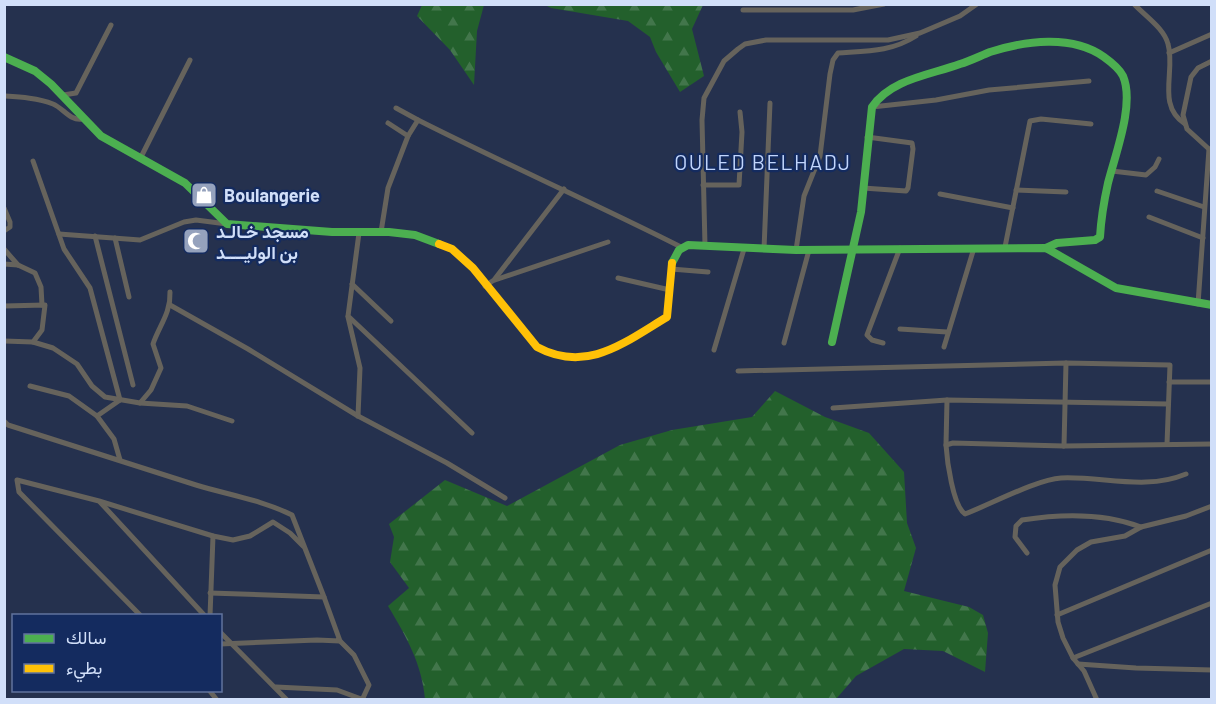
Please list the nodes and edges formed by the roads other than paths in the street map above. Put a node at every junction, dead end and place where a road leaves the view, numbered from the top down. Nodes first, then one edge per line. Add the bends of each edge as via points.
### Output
1 (884, 4) edge
2 (977, 4) edge
3 (1134, 4) edge
4 (743, 10) dead end
5 (111, 25) dead end
6 (920, 33) junction
7 (1212, 34) edge
8 (1169, 52) junction
9 (4, 57) edge
10 (190, 60) dead end
11 (1212, 61) edge
12 (1089, 81) dead end
13 (63, 95) junction
14 (4, 96) edge
15 (770, 103) dead end
16 (872, 107) junction
17 (396, 108) dead end
18 (740, 112) dead end
19 (82, 119) junction
20 (418, 120) junction
21 (388, 123) dead end
22 (1091, 124) dead end
23 (1185, 124) junction
24 (408, 136) junction
25 (867, 137) junction
26 (1210, 150) edge
27 (140, 159) junction
28 (1159, 159) dead end
29 (33, 161) dead end
30 (1112, 171) junction
31 (703, 185) junction
32 (863, 188) junction
33 (564, 189) junction
34 (1016, 190) junction
35 (1157, 191) dead end
36 (1066, 192) dead end
37 (940, 194) dead end
38 (1204, 207) junction
39 (4, 208) edge
40 (1013, 208) junction
41 (1149, 217) dead end
42 (227, 224) junction
43 (4, 231) edge
44 (381, 232) junction
45 (359, 233) junction
46 (59, 234) junction
47 (95, 236) junction
48 (115, 238) junction
49 (1203, 238) junction
50 (608, 242) dead end
51 (705, 246) junction
52 (1005, 246) junction
53 (681, 247) junction
54 (900, 248) junction
55 (974, 248) junction
56 (1047, 248) junction
57 (4, 249) edge
58 (744, 249) junction
59 (764, 249) junction
60 (796, 250) junction
61 (809, 250) junction
62 (854, 250) junction
63 (4, 264) edge
64 (18, 265) junction
65 (671, 269) junction
66 (708, 272) dead end
67 (618, 278) dead end
68 (494, 280) junction
69 (352, 284) junction
70 (485, 286) junction
71 (670, 290) junction
72 (170, 292) dead end
73 (129, 297) dead end
74 (1198, 304) junction
75 (42, 305) junction
76 (170, 305) junction
77 (1212, 305) edge
78 (4, 306) edge
79 (348, 316) junction
80 (391, 321) dead end
81 (900, 329) dead end
82 (947, 332) junction
83 (4, 342) edge
84 (33, 342) junction
85 (832, 342) dead end
86 (784, 343) dead end
87 (884, 343) dead end
88 (944, 347) dead end
89 (714, 350) dead end
90 (1066, 363) junction
91 (738, 371) dead end
92 (1169, 382) junction
93 (1212, 382) edge
94 (133, 385) dead end
95 (30, 386) dead end
96 (120, 400) junction
97 (947, 400) junction
98 (140, 403) junction
99 (1065, 403) junction
100 (1168, 404) junction
101 (834, 408) dead end
102 (97, 416) junction
103 (358, 416) junction
104 (4, 420) edge
105 (232, 421) dead end
106 (472, 433) dead end
107 (1167, 444) junction
108 (1212, 444) edge
109 (946, 445) junction
110 (1064, 446) junction
111 (120, 460) junction
112 (1186, 474) dead end
113 (505, 498) dead end
114 (99, 501) junction
115 (1212, 506) edge
116 (1141, 527) junction
117 (213, 536) junction
118 (303, 546) junction
119 (1212, 550) edge
120 (1027, 553) dead end
121 (210, 593) junction
122 (324, 597) junction
123 (1212, 603) edge
124 (140, 614) edge
125 (204, 614) edge
126 (210, 614) edge
127 (1058, 615) junction
128 (222, 634) edge
129 (340, 641) junction
130 (231, 644) junction
131 (222, 645) edge
132 (1073, 658) junction
133 (1078, 664) junction
134 (1212, 670) edge
135 (276, 687) junction
136 (287, 699) edge
137 (362, 699) edge
138 (1097, 699) edge

1 - 4 street via 853,10
2 - 6 street
3 - 8 street via 1165,36
5 - 13 street via 76,93
6 - 31 street via 888,40 766,40 738,49 724,61 704,98
6 - 60 street via 888,49 838,53 833,60 822,146 804,196
7 - 8 street
8 - 23 street via 1170,103 1175,117
9 - 13 street via 35,71
10 - 27 street
11 - 23 street via 1191,77 1183,115
12 - 16 street
13 - 19 street
14 - 19 street via 46,102 74,119
15 - 59 street
16 - 25 street
16 - 30 street via 883,94 920,76 995,50 1028,43 1090,48 1107,58 1124,77 1125,107
17 - 20 street
18 - 31 street via 739,185
19 - 27 street via 101,136
20 - 24 street
20 - 33 street
21 - 24 street
22 - 34 street via 1032,119
23 - 26 street
24 - 44 street via 388,188
25 - 32 street
25 - 32 street via 912,143 914,149 906,191
26 - 38 street
27 - 42 street via 185,183
28 - 30 street via 1146,175
29 - 46 street
30 - 56 street via 1100,237
31 - 51 street
32 - 62 street
33 - 53 street
33 - 68 street
34 - 36 street
34 - 40 street
35 - 38 street
37 - 40 street
38 - 49 street
39 - 43 street via 10,227
40 - 52 street
41 - 49 street
42 - 45 street
42 - 48 street via 196,220 140,240
44 - 45 street
44 - 70 street via 415,235 452,249 473,268
45 - 69 street
46 - 47 street
46 - 96 street via 64,249 90,288
47 - 48 street
47 - 94 street
48 - 73 street
49 - 74 street
50 - 68 street
51 - 53 street
51 - 58 street
52 - 55 street
52 - 56 street
53 - 65 street via 674,255
54 - 55 street
54 - 62 street
54 - 87 street via 867,335
55 - 82 street
56 - 74 street via 1116,288
57 - 64 street
58 - 59 street
58 - 89 street
59 - 60 street
60 - 61 street
61 - 62 street
61 - 86 street
62 - 85 street
63 - 64 street
64 - 75 street via 35,273
65 - 66 street
65 - 71 street
67 - 71 street
68 - 70 street
69 - 79 street
69 - 80 street
70 - 71 street via 537,347 565,358 608,352 667,317
72 - 76 street
74 - 77 street
75 - 78 street
75 - 84 street via 42,330
76 - 98 street via 153,344 161,368 159,377
76 - 103 street
79 - 103 street via 360,368
79 - 106 street
81 - 82 street
82 - 88 street
83 - 84 street
84 - 96 street via 53,348 77,364 98,392
90 - 91 street
90 - 92 street via 1170,365
90 - 99 street
92 - 93 street
92 - 100 street
95 - 102 street via 69,396
96 - 98 street
96 - 102 street
97 - 99 street
97 - 101 street
97 - 109 street
98 - 105 street via 187,406
99 - 100 street
99 - 110 street
100 - 107 street
102 - 111 street via 114,439
103 - 113 street
104 - 111 street via 8,425
107 - 108 street
107 - 110 street
109 - 110 street
109 - 112 street via 954,492 960,511 965,514 1060,478 1140,482
111 - 118 street via 270,504 292,515
114 - 117 street
114 - 124 street via 17,480 19,492
114 - 125 street
115 - 116 street
116 - 120 street via 1100,517 1022,520 1016,526 1015,537
116 - 127 street via 1125,536 1091,542 1067,559 1060,567 1055,585
117 - 118 street via 233,540 250,536 273,522
117 - 121 street
118 - 122 street
119 - 127 street
121 - 122 street
121 - 126 street
122 - 129 street
123 - 132 street
127 - 132 street
128 - 130 street
129 - 130 street
129 - 137 street via 354,656 369,685
130 - 131 street
130 - 135 street
132 - 133 street
133 - 134 street
133 - 138 street
135 - 136 street
135 - 137 street via 337,690

